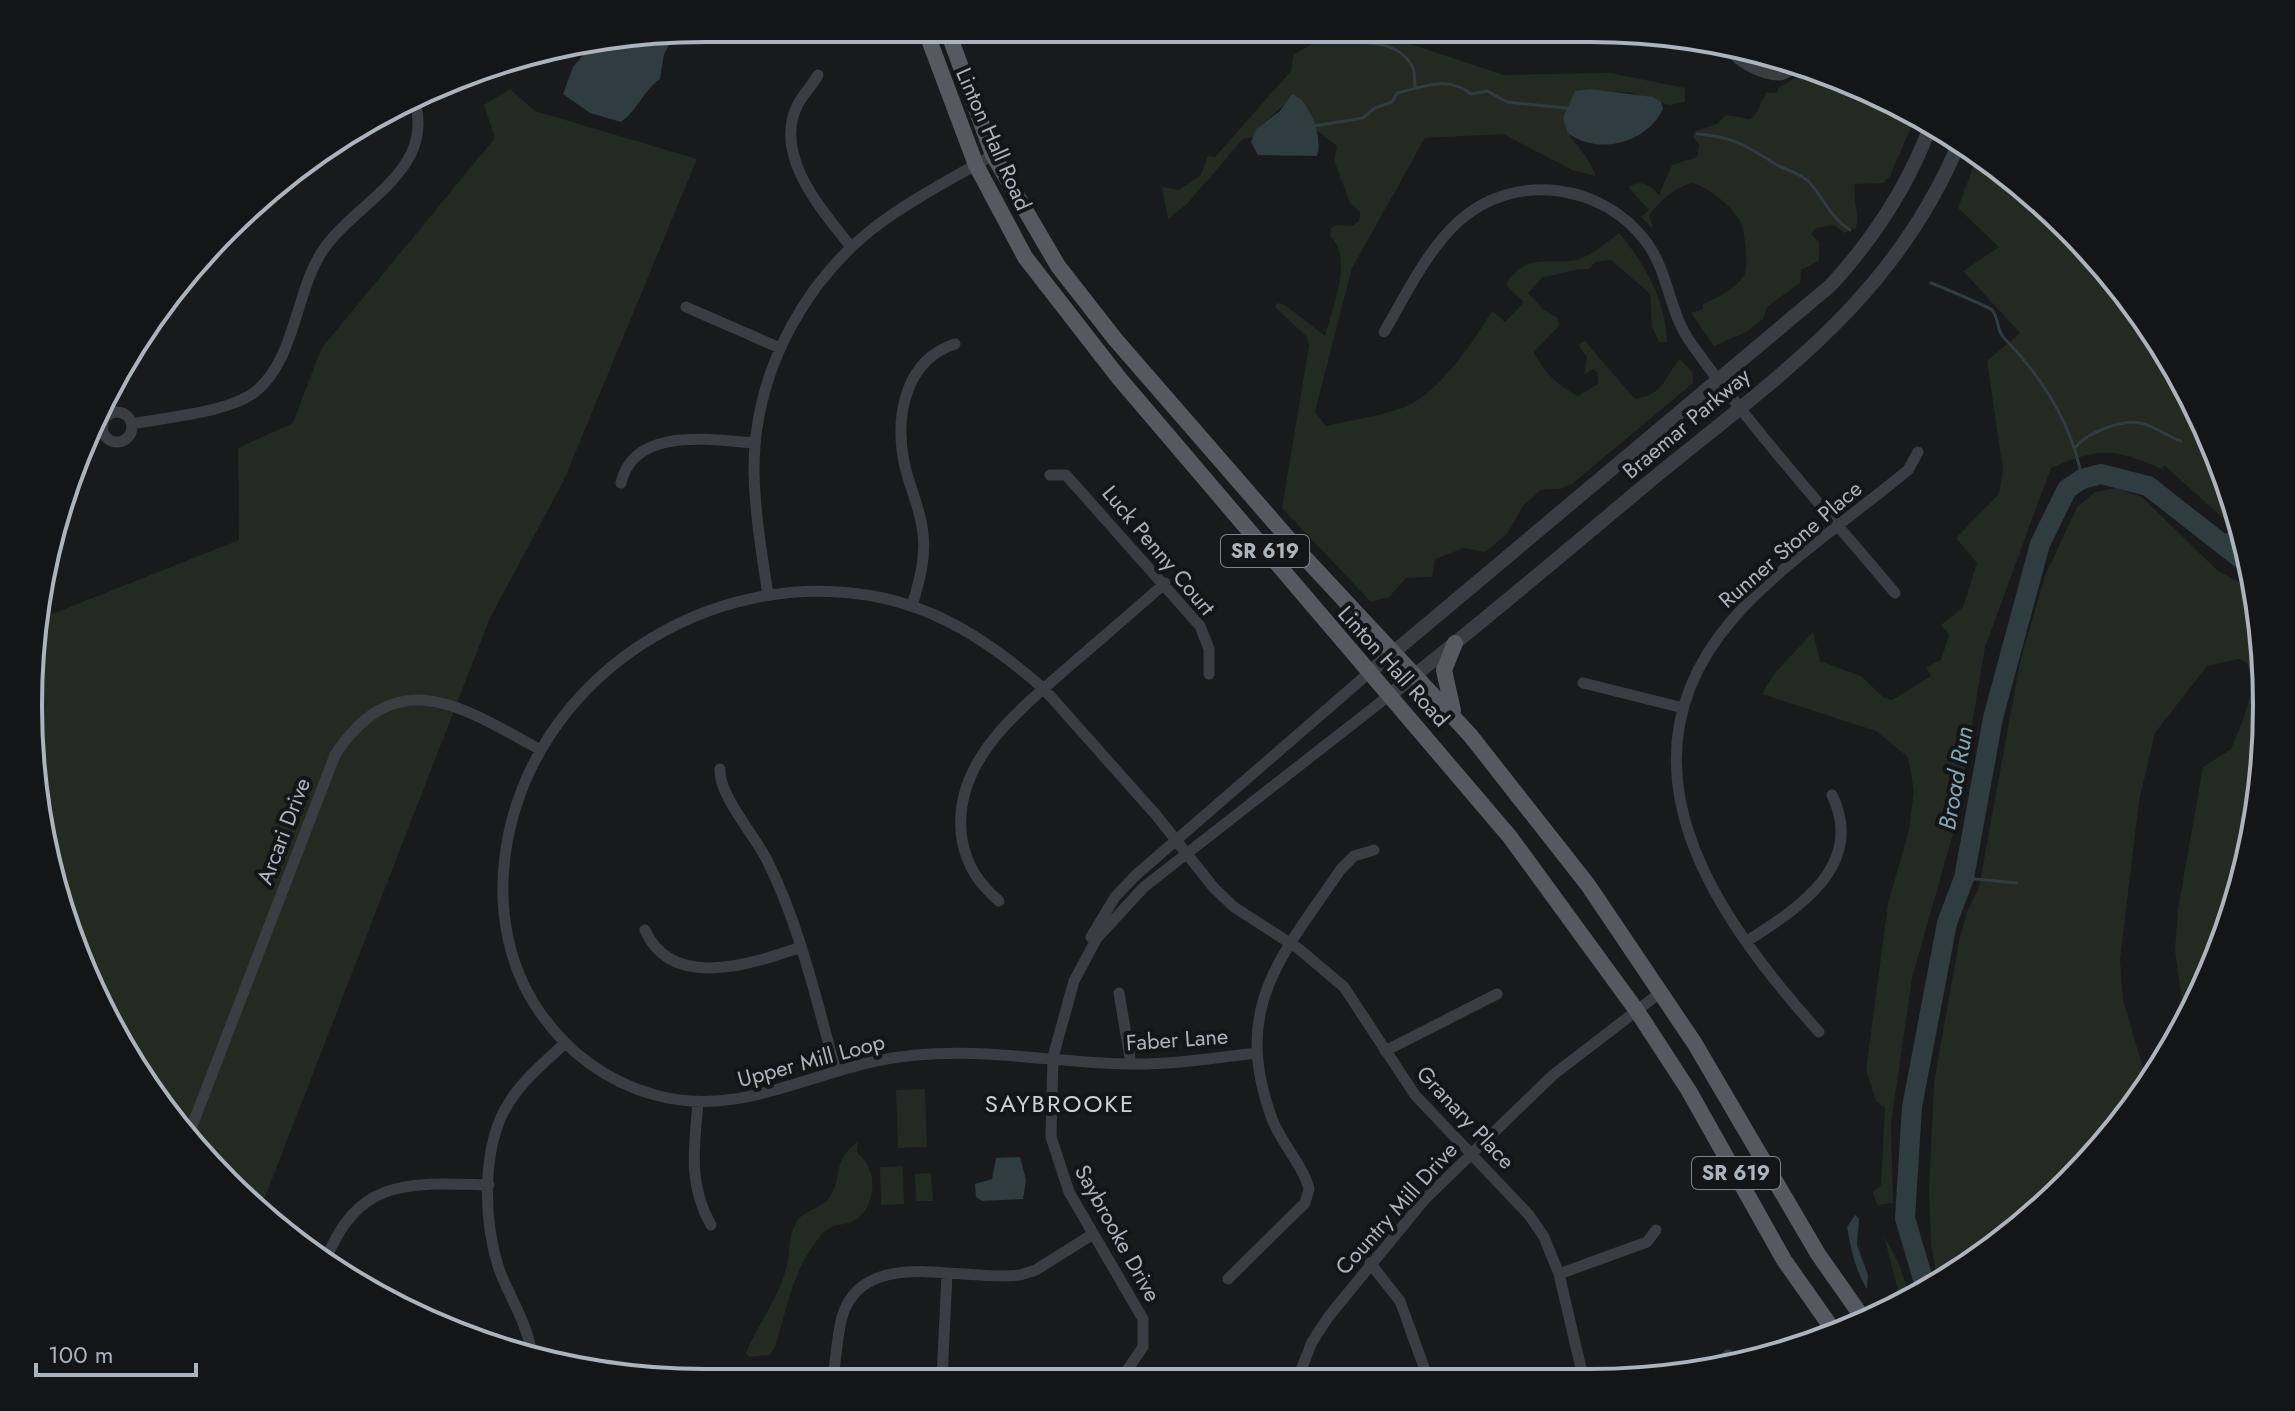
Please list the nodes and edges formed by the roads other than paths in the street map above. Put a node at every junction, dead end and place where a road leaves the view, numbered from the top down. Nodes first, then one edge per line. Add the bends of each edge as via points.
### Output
1 (930, 42) edge
2 (952, 42) edge
3 (1738, 60) edge
4 (1786, 72) edge
5 (818, 75) dead end
6 (416, 108) edge
7 (1927, 134) edge
8 (1955, 152) edge
9 (993, 155) junction
10 (976, 165) junction
11 (851, 247) junction
12 (686, 307) dead end
13 (1384, 332) dead end
14 (955, 344) dead end
15 (780, 348) junction
16 (1721, 381) junction
17 (1741, 406) junction
18 (108, 416) edge
19 (132, 424) junction
20 (103, 429) edge
21 (755, 443) junction
22 (1918, 452) dead end
23 (1050, 475) dead end
24 (621, 483) dead end
25 (1840, 526) junction
26 (1165, 583) junction
27 (1895, 593) dead end
28 (768, 595) junction
29 (912, 606) junction
30 (1455, 643) junction
31 (1394, 651) junction
32 (1370, 672) junction
33 (1209, 674) dead end
34 (1416, 675) junction
35 (1583, 683) dead end
36 (1044, 689) junction
37 (1391, 694) junction
38 (1683, 708) junction
39 (1456, 720) junction
40 (539, 749) junction
41 (720, 769) dead end
42 (1832, 795) dead end
43 (1175, 839) junction
44 (1374, 850) dead end
45 (1187, 854) junction
46 (999, 901) dead end
47 (645, 930) dead end
48 (1747, 941) junction
49 (1291, 944) junction
50 (801, 947) junction
51 (1083, 961) junction
52 (1661, 992) junction
53 (1119, 993) dead end
54 (1497, 994) dead end
55 (1637, 1011) junction
56 (1819, 1032) dead end
57 (565, 1043) junction
58 (1385, 1051) junction
59 (1257, 1053) junction
60 (1053, 1057) junction
61 (1131, 1064) junction
62 (836, 1070) junction
63 (698, 1103) junction
64 (192, 1125) edge
65 (1472, 1153) junction
66 (489, 1185) junction
67 (711, 1225) dead end
68 (1656, 1230) dead end
69 (1093, 1234) junction
70 (330, 1252) edge
71 (1370, 1263) junction
72 (947, 1274) junction
73 (1559, 1274) junction
74 (1228, 1279) dead end
75 (1858, 1311) edge
76 (1829, 1324) edge
77 (530, 1345) edge
78 (834, 1369) edge
79 (942, 1369) edge
80 (1128, 1369) edge
81 (1301, 1369) edge
82 (1425, 1369) edge
83 (1581, 1369) edge

1 - 10 main road, Linton Hall Road / SR 619
2 - 9 main road, Linton Hall Road / SR 619
3 - 4 street via 1775,74
5 - 11 street via 795,109 794,152 807,187
6 - 19 street via 418,134 407,163 324,250 275,368 262,386 230,405
7 - 16 street, Braemar Parkway via 1902,189 1856,258 1805,311
8 - 17 street, Braemar Parkway via 1917,226 1876,283 1832,330
9 - 10 street
9 - 31 main road, Linton Hall Road / SR 619 via 1027,219 1087,306 1307,560
10 - 11 street via 892,214
10 - 32 main road, Linton Hall Road / SR 619 via 1025,257 1058,304
11 - 15 street via 808,298
12 - 15 street
13 - 16 street via 1435,249 1461,219 1510,194 1559,190 1603,205 1647,243 1682,328
14 - 29 street via 921,364 904,407 903,456 924,537 922,573
15 - 21 street
16 - 17 street
16 - 31 street, Braemar Parkway
17 - 25 street
17 - 30 street, Braemar Parkway
18 - 19 street via 119,412
19 - 20 street via 127,438 113,442
21 - 24 street via 702,439 656,445 635,455
21 - 28 street via 755,500
22 - 25 street, Runner Stone Place via 1908,470
23 - 26 street, Luck Penny Court via 1066,475
25 - 27 street
25 - 38 street, Runner Stone Place via 1734,616 1705,656
26 - 33 street, Luck Penny Court via 1205,636
26 - 36 street
28 - 29 street, Upper Mill Loop via 855,594
28 - 40 street, Upper Mill Loop via 700,613 632,649 581,695
29 - 36 street, Upper Mill Loop via 981,639
30 - 34 street, Braemar Parkway
30 - 39 main road via 1444,679
31 - 32 street, Braemar Parkway
31 - 34 main road, Linton Hall Road / SR 619
32 - 37 main road, Linton Hall Road / SR 619
32 - 43 street, Saybrooke Drive
34 - 37 street, Braemar Parkway
34 - 39 main road, Linton Hall Road / SR 619
35 - 38 street
36 - 43 street, Upper Mill Loop
36 - 46 street via 985,750 963,796 961,830 969,865
37 - 45 street, Saybrooke Drive
37 - 55 main road, Linton Hall Road / SR 619 via 1510,837
38 - 48 street, Runner Stone Place via 1677,784 1684,826 1703,872
39 - 52 main road, Linton Hall Road / SR 619 via 1588,885
40 - 57 street, Upper Mill Loop via 507,838 505,924 522,982
40 - 64 street, Arcari Drive via 443,701 420,699 392,704 348,734 335,755
41 - 50 street via 721,784 776,878
42 - 48 street via 1842,837 1825,878 1801,903
43 - 45 street, Upper Mill Loop
43 - 51 street, Saybrooke Drive via 1115,897
44 - 49 street via 1346,862
45 - 49 street, Granary Place via 1234,907
45 - 51 street, Saybrooke Drive via 1120,909
47 - 50 street via 661,952 703,968 752,964
48 - 56 street, Runner Stone Place
49 - 58 street, Granary Place via 1344,987
49 - 59 street via 1260,1000
50 - 62 street
51 - 60 street, Saybrooke Drive via 1064,1008
52 - 55 street, Country Mill Drive
52 - 75 main road, Linton Hall Road / SR 619 via 1818,1254
53 - 61 street
54 - 58 street
55 - 65 street, Country Mill Drive via 1553,1075
55 - 76 main road, Linton Hall Road / SR 619 via 1689,1091 1784,1260
57 - 63 street, Upper Mill Loop via 612,1078 653,1095
57 - 66 street via 520,1087 500,1117
58 - 65 street, Granary Place via 1415,1095
59 - 61 street, Faber Lane
59 - 74 street via 1273,1122 1307,1180 1308,1195
60 - 61 street, Faber Lane
60 - 62 street, Upper Mill Loop via 981,1051 924,1054
60 - 69 street, Saybrooke Drive via 1051,1137 1069,1192
62 - 63 street, Upper Mill Loop via 762,1096
63 - 67 street via 693,1176
65 - 71 street, Country Mill Drive
65 - 73 street, Granary Place via 1529,1215
66 - 70 street via 414,1183 387,1189 349,1216
66 - 77 street via 495,1253
68 - 73 street via 1647,1242
69 - 72 street via 1020,1275
69 - 80 street, Saybrooke Drive via 1143,1319 1143,1347
71 - 81 street, Country Mill Drive via 1312,1342
71 - 82 street via 1400,1301
72 - 78 street via 897,1271 860,1287 842,1318
72 - 79 street
73 - 83 street, Granary Place

